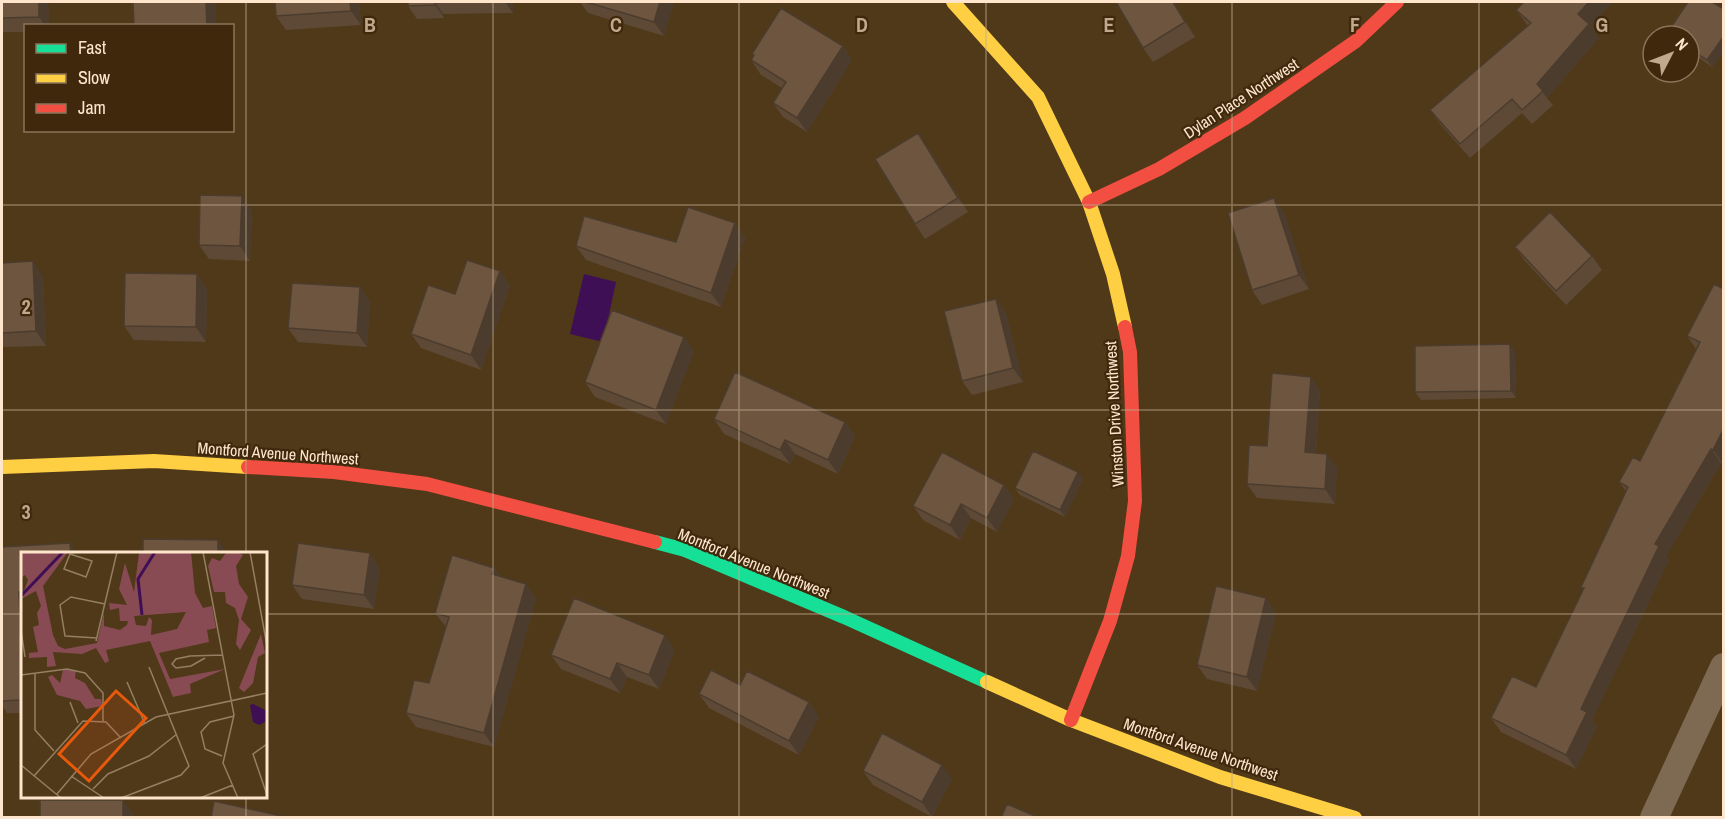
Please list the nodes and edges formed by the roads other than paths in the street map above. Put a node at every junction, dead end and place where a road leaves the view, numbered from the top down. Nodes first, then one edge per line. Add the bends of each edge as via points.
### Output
1 (953, 2) edge
2 (1397, 2) edge
3 (1089, 202) junction
4 (2, 467) edge
5 (1724, 667) edge
6 (1071, 720) junction
7 (1355, 818) edge
8 (1654, 818) edge

1 - 3 street, Winston Drive Northwest via 1038,97
2 - 3 street, Dylan Place Northwest via 1356,41 1245,118 1159,169
3 - 6 street, Winston Drive Northwest via 1113,274 1130,352 1135,501 1128,556 1110,621
4 - 6 street, Montford Avenue Northwest via 154,461 334,472 427,484 685,550
5 - 8 street
6 - 7 street, Montford Avenue Northwest via 1221,777

